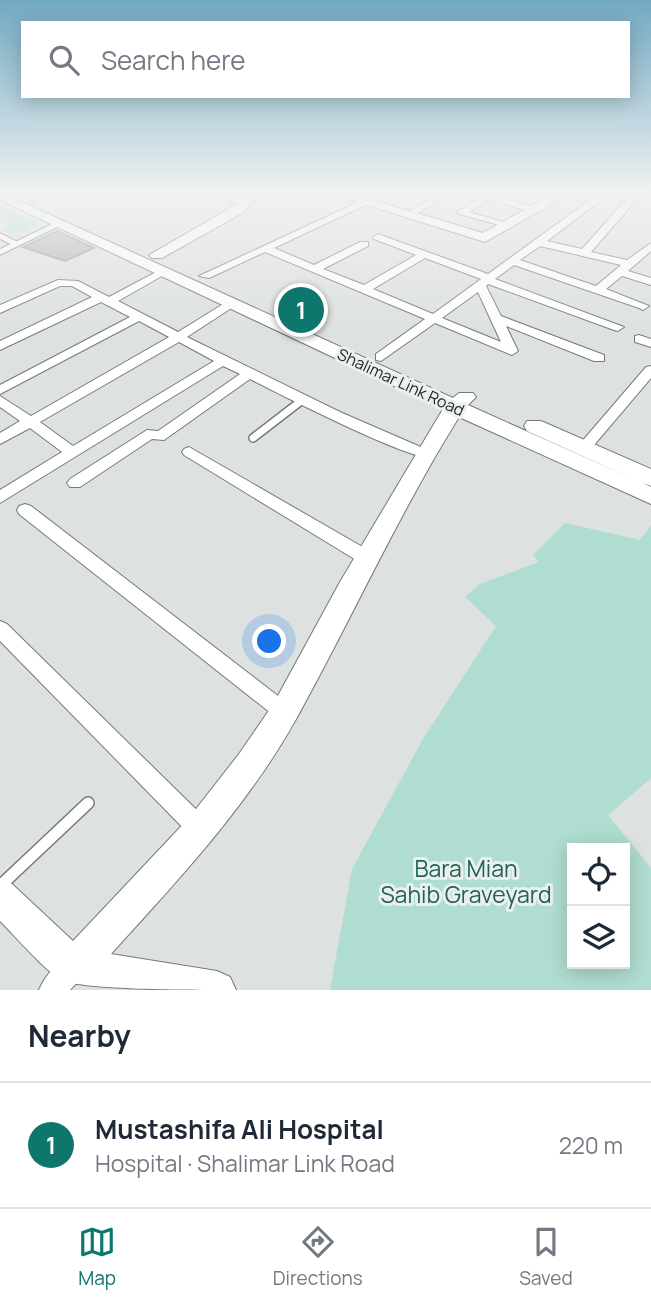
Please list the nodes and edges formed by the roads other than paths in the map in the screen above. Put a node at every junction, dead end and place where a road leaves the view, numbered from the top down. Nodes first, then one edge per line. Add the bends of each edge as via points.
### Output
1 (4, 238) edge
2 (29, 238) edge
3 (102, 238) edge
4 (198, 238) edge
5 (290, 238) edge
6 (381, 238) edge
7 (543, 238) edge
8 (597, 238) edge
9 (538, 242) junction
10 (14, 243) junction
11 (364, 244) dead end
12 (651, 246) edge
13 (266, 249) junction
14 (0, 252) edge
15 (584, 253) junction
16 (425, 254) junction
17 (512, 261) junction
18 (161, 264) junction
19 (624, 268) junction
20 (314, 269) junction
21 (205, 276) junction
22 (485, 281) junction
23 (651, 282) edge
24 (364, 290) junction
25 (597, 291) junction
26 (105, 298) junction
27 (232, 303) junction
28 (643, 306) dead end
29 (0, 309) edge
30 (140, 316) junction
31 (496, 318) junction
32 (432, 319) junction
33 (618, 327) dead end
34 (179, 337) junction
35 (0, 346) edge
36 (381, 357) junction
37 (599, 358) dead end
38 (222, 361) junction
39 (247, 375) junction
40 (648, 377) edge
41 (0, 390) edge
42 (0, 400) edge
43 (301, 401) junction
44 (461, 402) junction
45 (29, 423) junction
46 (253, 438) dead end
47 (0, 439) edge
48 (584, 448) junction
49 (189, 452) dead end
50 (73, 453) junction
51 (425, 454) junction
52 (651, 478) edge
53 (75, 483) dead end
54 (651, 496) edge
55 (0, 497) edge
56 (25, 510) dead end
57 (367, 558) junction
58 (0, 629) edge
59 (284, 712) junction
60 (88, 803) dead end
61 (201, 830) junction
62 (0, 887) edge
63 (0, 896) edge
64 (92, 979) edge
65 (217, 990) edge

1 - 10 lane
2 - 10 lane
3 - 18 main road, Shalimar Link Road
4 - 18 main road
5 - 13 street
6 - 16 street
7 - 9 street
8 - 15 street
9 - 15 street
9 - 17 street
10 - 14 lane
11 - 20 street
12 - 19 street
13 - 20 street
13 - 21 street
15 - 19 street
16 - 22 street
16 - 24 street
17 - 22 street
17 - 25 street
18 - 21 main road, Shalimar Link Road
18 - 26 street
18 - 27 main road, Shalimar Link Road
19 - 23 street
19 - 25 street
20 - 24 street
21 - 36 main road, Shalimar Link Road
22 - 31 street
22 - 32 street
22 - 33 street
24 - 32 street
25 - 28 street
26 - 29 street via 68,281
26 - 30 street
26 - 35 street
27 - 34 street
27 - 44 main road, Shalimar Link Road
30 - 34 street
30 - 41 street
31 - 32 street via 512,351
31 - 37 street
32 - 36 street
34 - 38 street
34 - 45 street
36 - 44 main road, Shalimar Link Road
38 - 39 street
38 - 50 street
39 - 43 street
39 - 53 street via 159,437 152,433
40 - 48 street
42 - 45 street
43 - 46 lane
43 - 51 street
44 - 48 main road, Shalimar Link Road
44 - 51 street
44 - 54 main road, Shalimar Link Road
45 - 47 street
45 - 50 street
48 - 52 main road, Shalimar Link Road
49 - 57 street
50 - 55 street
51 - 57 street
56 - 59 street
57 - 59 street
58 - 61 street
59 - 61 street
60 - 62 lane
61 - 64 street
63 - 64 main road
64 - 65 main road

